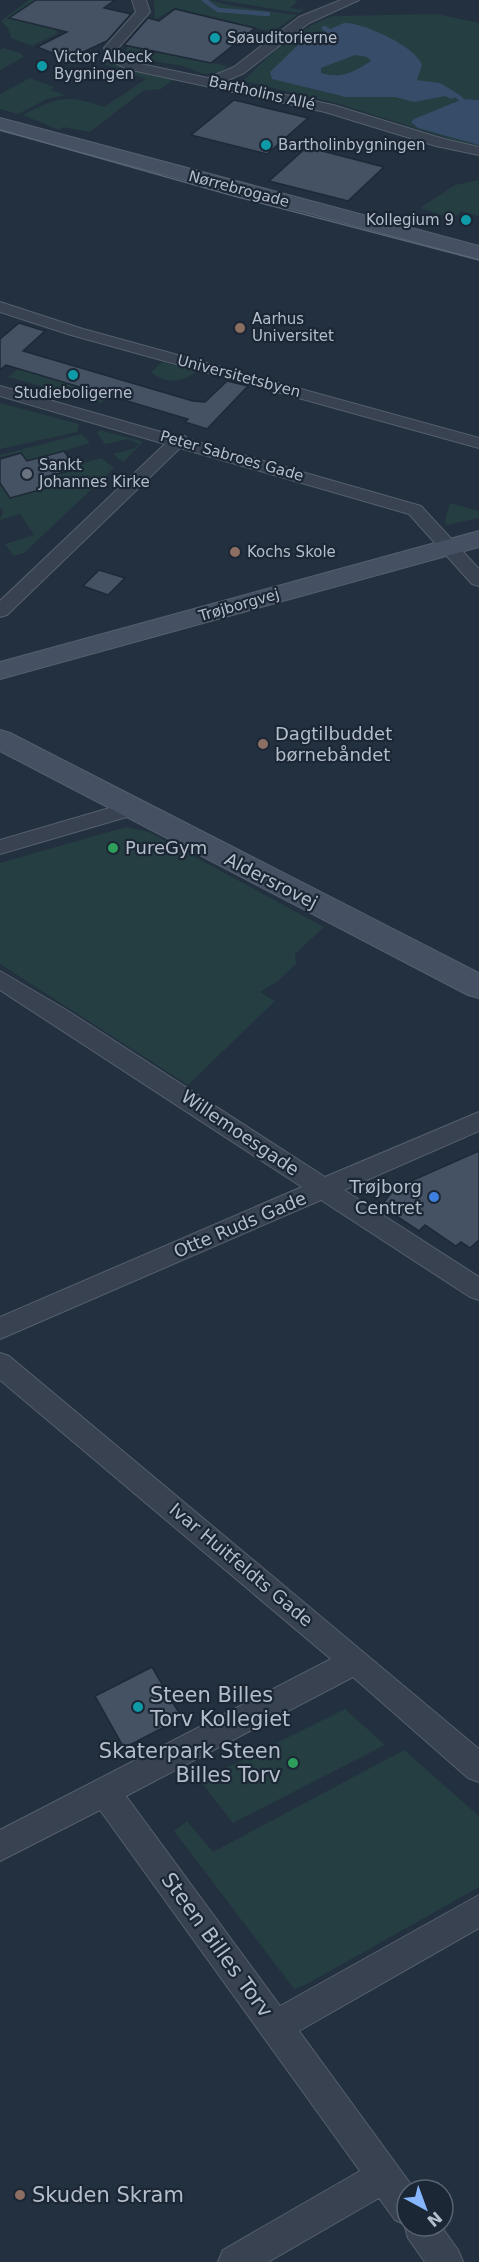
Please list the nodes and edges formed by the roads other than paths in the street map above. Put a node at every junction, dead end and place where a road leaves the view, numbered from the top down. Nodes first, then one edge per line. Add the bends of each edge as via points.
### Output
1 (139, 0) edge
2 (352, 0) edge
3 (211, 82) junction
4 (0, 124) edge
5 (479, 151) edge
6 (56, 160) dead end
7 (479, 253) edge
8 (479, 271) edge
9 (0, 308) edge
10 (0, 391) edge
11 (179, 440) junction
12 (479, 443) edge
13 (479, 539) edge
14 (450, 547) junction
15 (479, 580) edge
16 (0, 611) edge
17 (0, 671) edge
18 (0, 740) edge
19 (130, 809) junction
20 (0, 847) edge
21 (0, 979) edge
22 (479, 987) edge
23 (479, 1121) edge
24 (322, 1189) junction
25 (479, 1290) edge
26 (0, 1328) edge
27 (0, 1364) edge
28 (353, 1659) junction
29 (479, 1768) edge
30 (105, 1792) junction
31 (0, 1846) edge
32 (479, 1911) edge
33 (276, 2026) junction
34 (384, 2175) junction
35 (395, 2191) edge
36 (429, 2238) edge
37 (235, 2262) edge
38 (446, 2262) edge

1 - 3 street, Bartholins Allé via 142,12 111,48 114,57 132,66
2 - 3 street via 293,26 239,70
3 - 5 street, Bartholins Allé via 328,108
4 - 7 main road, Nørrebrogade
6 - 8 main road, Nørrebrogade
9 - 12 street, Universitetsbyen
10 - 11 street, Peter Sabroes Gade
11 - 14 street, Peter Sabroes Gade via 415,510
11 - 16 street
13 - 14 main road, Trøjborgvej
14 - 15 street, Peter Sabroes Gade
14 - 17 main road, Trøjborgvej
18 - 19 main road, Aldersrovej
19 - 20 street
19 - 22 main road, Aldersrovej
21 - 24 street, Willemoesgade via 185,1095
23 - 24 street, Otte Ruds Gade
24 - 25 street, Willemoesgade
24 - 26 street, Otte Ruds Gade
27 - 28 street, Ivar Huitfeldts Gade
28 - 29 street, Ivar Huitfeldts Gade
28 - 30 street via 339,1670
30 - 31 street
30 - 33 street, Steen Billes Torv
32 - 33 street, Steen Billes Torv
33 - 34 street
34 - 35 street
34 - 37 street
36 - 38 street

